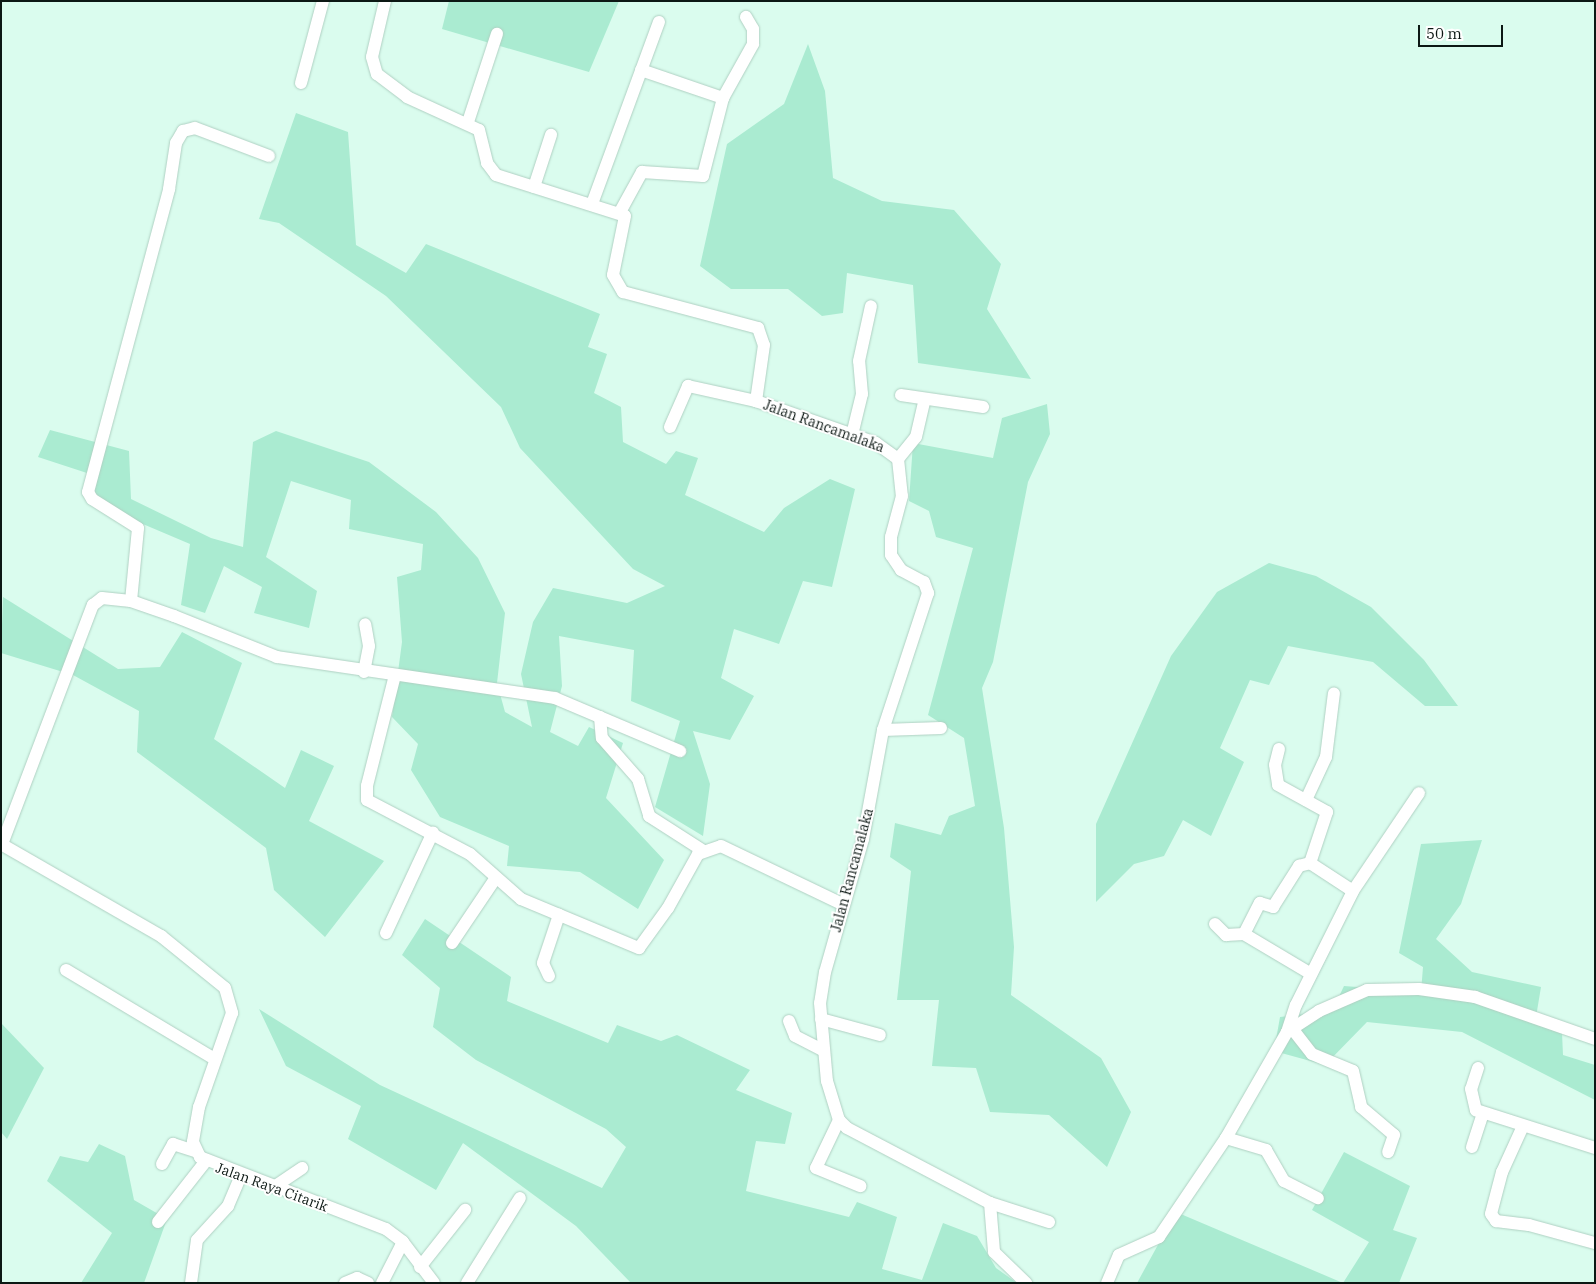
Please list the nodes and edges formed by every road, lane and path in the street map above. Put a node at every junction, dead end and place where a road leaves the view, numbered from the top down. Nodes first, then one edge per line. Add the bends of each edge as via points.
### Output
1 (323, 1) edge
2 (385, 1) edge
3 (746, 17) dead end
4 (659, 22) dead end
5 (497, 34) dead end
6 (641, 70) junction
7 (301, 83) dead end
8 (723, 98) junction
9 (468, 122) junction
10 (550, 135) dead end
11 (269, 156) dead end
12 (534, 187) junction
13 (592, 204) junction
14 (620, 212) junction
15 (871, 306) dead end
16 (901, 395) dead end
17 (925, 399) junction
18 (756, 401) junction
19 (983, 407) dead end
20 (670, 427) dead end
21 (852, 435) junction
22 (898, 459) junction
23 (131, 602) junction
24 (364, 624) dead end
25 (364, 672) junction
26 (395, 675) junction
27 (1334, 693) dead end
28 (600, 718) junction
29 (941, 728) dead end
30 (883, 730) junction
31 (1279, 749) dead end
32 (680, 751) dead end
33 (1419, 793) dead end
34 (1306, 800) junction
35 (433, 832) junction
36 (2, 844) edge
37 (702, 850) junction
38 (1310, 863) junction
39 (494, 879) junction
40 (1353, 890) junction
41 (844, 905) junction
42 (559, 915) junction
43 (1215, 924) dead end
44 (386, 934) dead end
45 (1244, 934) junction
46 (452, 943) dead end
47 (66, 970) dead end
48 (1311, 974) junction
49 (550, 976) dead end
50 (821, 1019) junction
51 (789, 1021) dead end
52 (1291, 1032) junction
53 (880, 1035) dead end
54 (1595, 1039) edge
55 (822, 1050) junction
56 (215, 1059) junction
57 (1478, 1068) dead end
58 (1483, 1114) junction
59 (839, 1120) junction
60 (1522, 1126) junction
61 (1226, 1138) junction
62 (1472, 1147) dead end
63 (1595, 1148) edge
64 (195, 1151) junction
65 (1388, 1152) dead end
66 (205, 1162) junction
67 (162, 1164) dead end
68 (302, 1168) dead end
69 (241, 1175) junction
70 (860, 1186) dead end
71 (274, 1187) junction
72 (520, 1198) dead end
73 (1318, 1198) dead end
74 (990, 1203) junction
75 (465, 1210) dead end
76 (158, 1222) dead end
77 (1049, 1222) dead end
78 (403, 1242) junction
79 (1595, 1244) edge
80 (420, 1267) junction
81 (191, 1283) edge
82 (345, 1283) edge
83 (368, 1283) edge
84 (382, 1283) edge
85 (434, 1283) edge
86 (467, 1283) edge
87 (1026, 1283) edge
88 (1107, 1283) edge

1 - 7 street
2 - 9 street via 372,57 377,74 407,97
3 - 8 street via 753,29 753,44
4 - 6 street
5 - 9 street
6 - 8 street
6 - 13 street
8 - 14 street via 702,176 642,172
9 - 12 street via 479,130 491,170
10 - 12 street
11 - 23 street via 195,128 183,131 176,143 169,189 88,492 92,499 138,528
12 - 13 street
13 - 14 street
14 - 18 street, Jalan Rancamalaka via 627,223 613,271 617,288 758,328 764,345
15 - 21 street via 859,361 862,394
16 - 17 street
17 - 19 street
17 - 22 street via 916,438
18 - 20 street via 688,386
18 - 21 street, Jalan Rancamalaka
21 - 22 street, Jalan Rancamalaka via 876,443
22 - 30 street, Jalan Rancamalaka via 902,496 890,537 891,556 901,570 924,582 928,593
23 - 25 street via 277,657
23 - 36 street via 102,598 93,605
24 - 25 street via 369,646
25 - 26 street
26 - 28 street via 555,698
26 - 35 street via 367,786 367,800
27 - 34 street via 1326,757
28 - 32 street
28 - 37 street via 602,738 638,778 650,816
29 - 30 street
30 - 41 street, Jalan Rancamalaka via 863,839
31 - 34 street via 1275,765 1278,785
33 - 40 street
34 - 38 street via 1327,812
35 - 39 street via 470,854
35 - 44 street
36 - 56 street via 162,936 225,988 232,1013
37 - 41 street via 721,846
37 - 42 street via 644,946 634,947
38 - 40 street
38 - 45 street via 1299,866 1273,907 1260,903
39 - 42 street via 521,899
39 - 46 street
40 - 48 street
41 - 50 street, Jalan Rancamalaka via 825,972
42 - 49 street via 543,963
43 - 45 street via 1226,935
45 - 48 street
47 - 56 street
48 - 52 street
50 - 53 street
50 - 55 street, Jalan Rancamalaka
51 - 55 street via 795,1036
52 - 54 street via 1319,1011 1367,990 1419,988 1474,998
52 - 61 street
52 - 65 street via 1312,1054 1353,1071 1362,1107 1394,1135
55 - 59 street, Jalan Rancamalaka
56 - 64 street via 199,1107
57 - 58 street via 1472,1096 1476,1110
58 - 60 street
58 - 62 street
59 - 70 street via 816,1168
59 - 74 street
60 - 63 street
60 - 79 street via 1502,1172 1491,1214 1496,1221 1529,1225
61 - 73 street via 1266,1150 1284,1181
61 - 88 street via 1159,1237 1119,1255
64 - 66 street, Jalan Raya Citarik
64 - 67 street via 173,1144
66 - 69 street, Jalan Raya Citarik
66 - 76 street
68 - 71 street
69 - 71 street, Jalan Raya Citarik
69 - 81 street via 228,1206 197,1240
71 - 78 street, Jalan Raya Citarik via 386,1229
72 - 86 street
74 - 77 street
74 - 87 street via 994,1252
75 - 80 street
78 - 80 street, Jalan Raya Citarik
78 - 84 street
80 - 85 street, Jalan Raya Citarik
82 - 83 street via 357,1278

